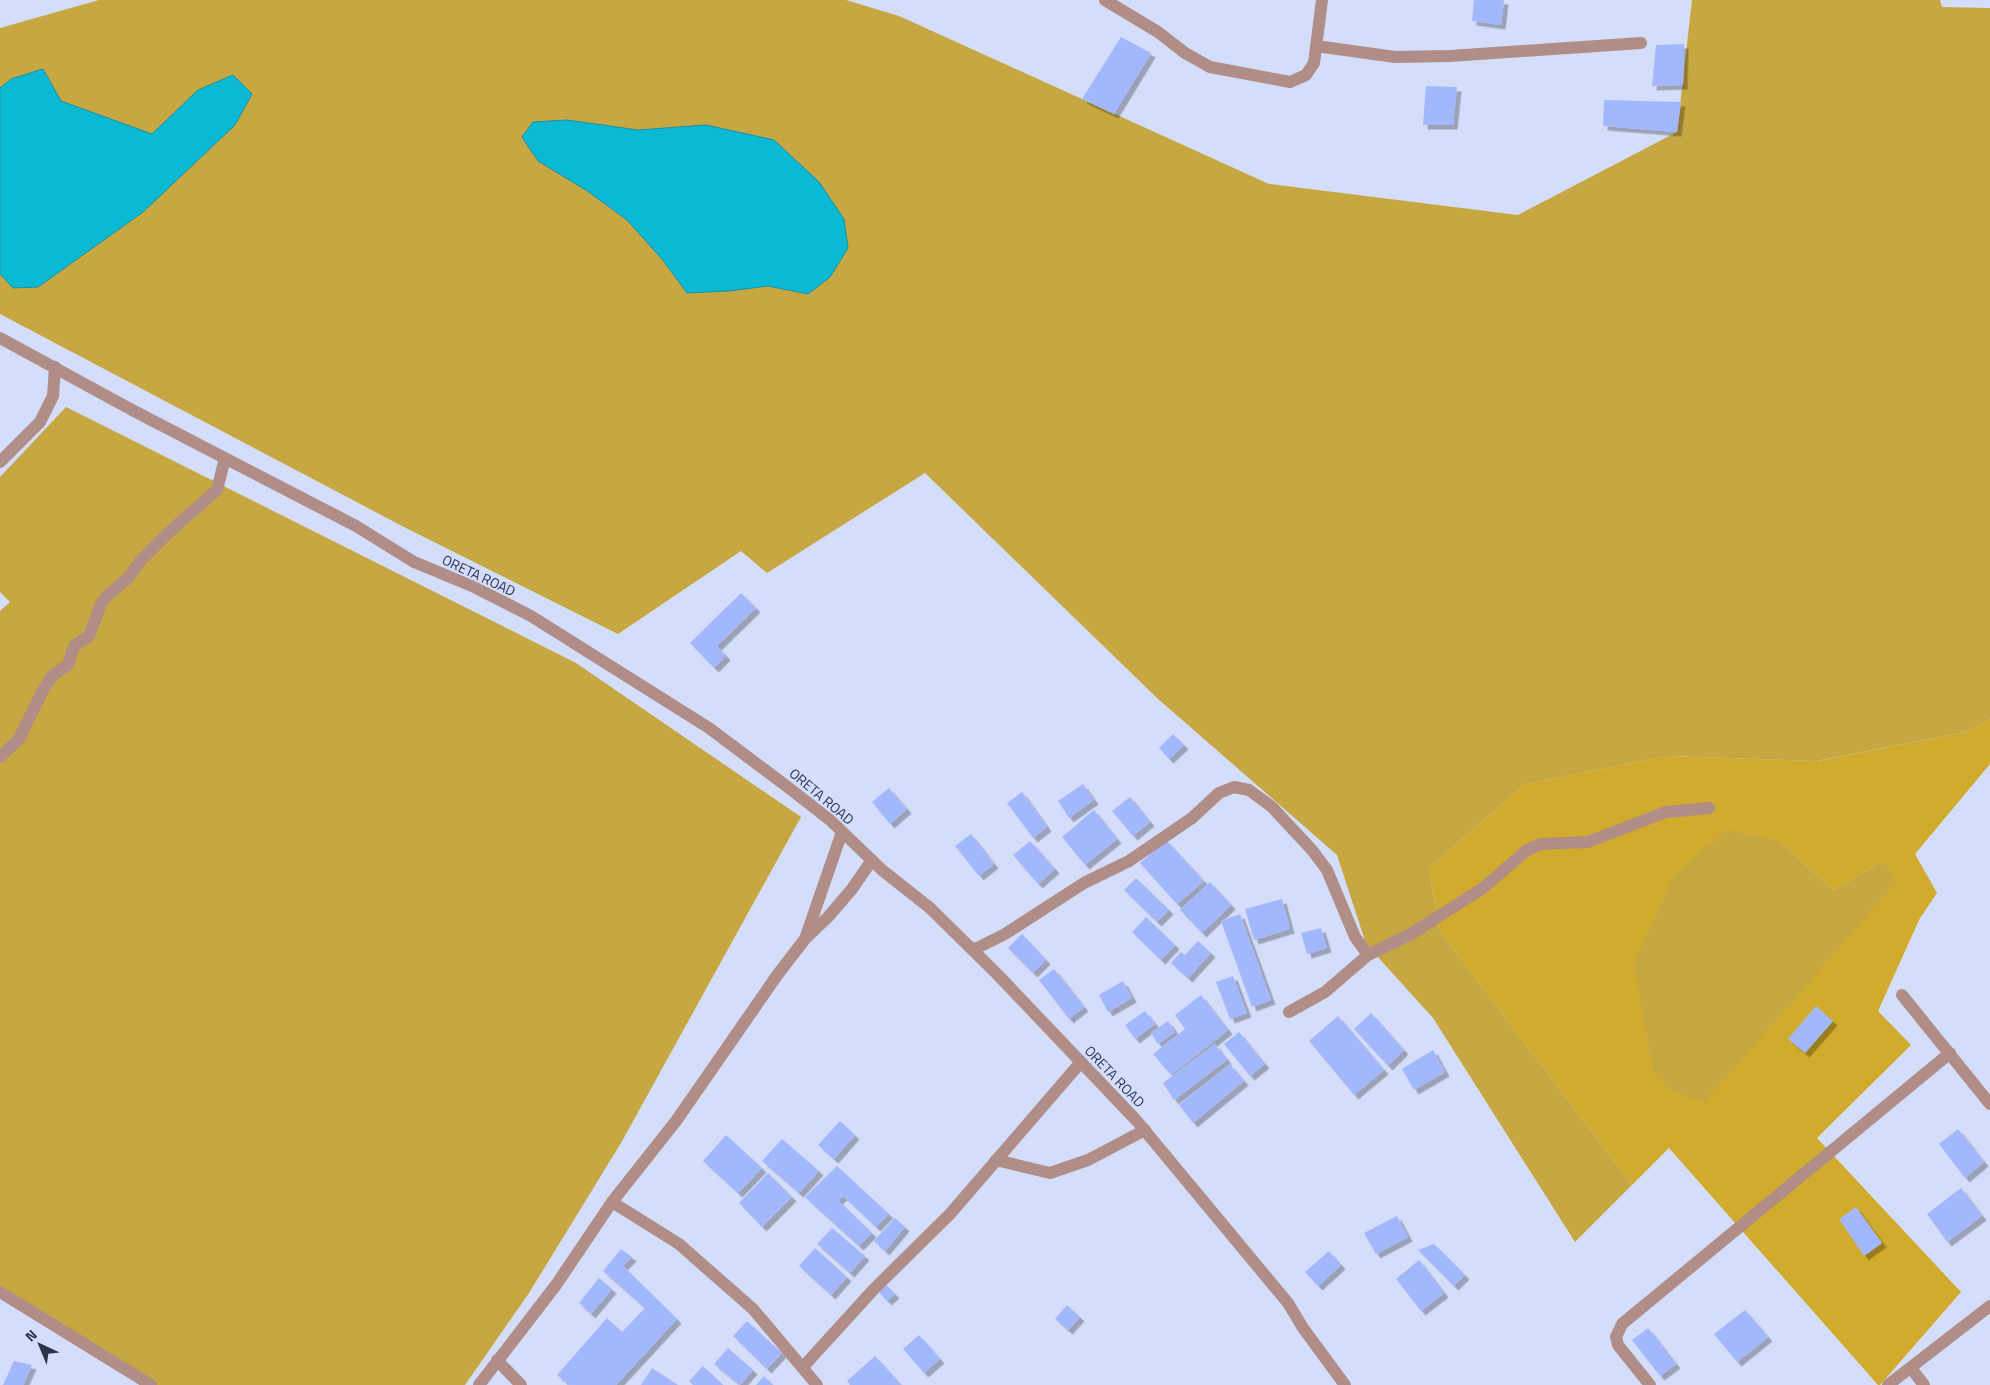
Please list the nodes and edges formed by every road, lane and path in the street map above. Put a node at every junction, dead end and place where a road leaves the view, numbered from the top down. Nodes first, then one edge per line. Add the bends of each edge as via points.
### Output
1 (1105, 0) edge
2 (1322, 0) edge
3 (1125, 5) edge
4 (1641, 43) dead end
5 (1316, 46) junction
6 (0, 338) edge
7 (54, 367) junction
8 (224, 458) junction
9 (0, 462) edge
10 (0, 757) edge
11 (1709, 808) dead end
12 (842, 832) junction
13 (872, 860) junction
14 (805, 939) junction
15 (973, 950) junction
16 (1368, 955) junction
17 (1902, 995) dead end
18 (1290, 1012) dead end
19 (1950, 1053) junction
20 (1081, 1062) junction
21 (1990, 1104) edge
22 (1146, 1130) junction
23 (996, 1160) junction
24 (612, 1202) junction
25 (0, 1292) edge
26 (1990, 1306) edge
27 (497, 1360) junction
28 (803, 1367) junction
29 (1911, 1368) junction
30 (151, 1385) edge
31 (479, 1385) edge
32 (521, 1385) edge
33 (817, 1385) edge
34 (1345, 1385) edge
35 (1650, 1385) edge
36 (1888, 1385) edge
37 (1924, 1385) edge

1 - 3 street
2 - 5 street
3 - 5 street via 1185,53 1210,67 1290,82 1306,75 1314,62
4 - 5 street via 1395,57
6 - 7 street, ORETA ROAD
7 - 8 street, ORETA ROAD
7 - 9 street via 53,396 40,422
8 - 10 street via 217,490 168,533 128,578 106,596 89,636 74,646 68,666 52,676 19,738
8 - 12 street, ORETA ROAD via 356,526 414,562 532,616 709,728
11 - 16 street via 1666,812 1588,842 1542,844 1527,850 1483,888 1411,934
12 - 13 street, ORETA ROAD
12 - 14 street
13 - 14 street via 834,910
13 - 15 street, ORETA ROAD via 930,908
14 - 24 street via 676,1121
15 - 16 street via 1005,934 1084,883 1129,861 1192,818 1219,793 1234,787 1249,790 1272,807 1328,870 1355,937
15 - 20 street, ORETA ROAD
16 - 18 street via 1325,992
17 - 19 street
19 - 21 street
19 - 35 street via 1622,1324 1616,1337 1618,1345
20 - 22 street, ORETA ROAD
20 - 23 street
22 - 23 street via 1088,1160 1050,1174
22 - 34 street, ORETA ROAD via 1288,1303
23 - 28 street via 950,1214 874,1289
24 - 27 street via 556,1285
24 - 28 street via 679,1244 753,1309
25 - 30 street
26 - 29 street
27 - 31 street
27 - 32 street
28 - 33 street
29 - 36 street
29 - 37 street

